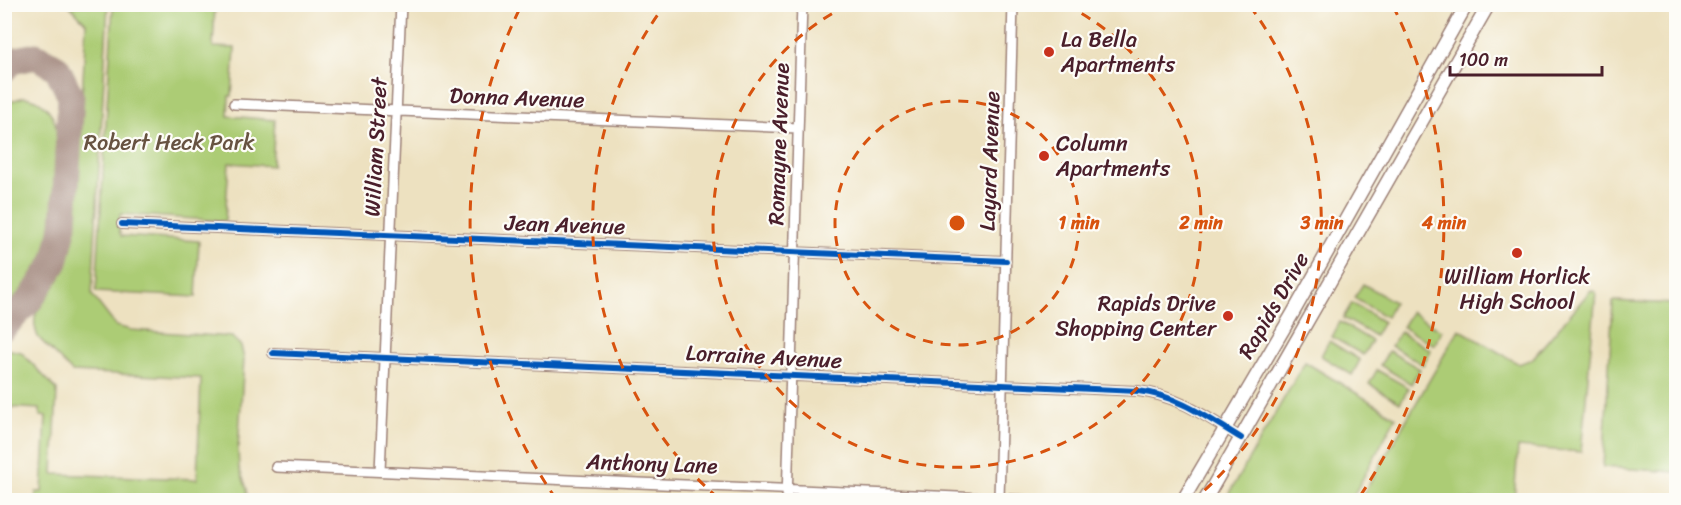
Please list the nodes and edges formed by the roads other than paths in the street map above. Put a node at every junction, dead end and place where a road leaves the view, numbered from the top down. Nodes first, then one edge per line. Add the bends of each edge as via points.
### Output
1 (401, 4) edge
2 (784, 4) edge
3 (1013, 4) edge
4 (1467, 4) edge
5 (1489, 4) edge
6 (802, 5) edge
7 (234, 104) dead end
8 (396, 111) junction
9 (798, 128) junction
10 (123, 224) dead end
11 (391, 234) junction
12 (795, 252) junction
13 (1006, 261) junction
14 (273, 353) dead end
15 (385, 358) junction
16 (791, 375) junction
17 (1002, 385) junction
18 (1226, 428) junction
19 (1241, 438) junction
20 (276, 467) dead end
21 (380, 471) junction
22 (787, 489) junction
23 (999, 498) junction
24 (787, 501) edge
25 (1026, 501) edge
26 (1184, 501) edge
27 (1205, 501) edge

1 - 8 street, William Street
2 - 6 street
3 - 13 street, Layard Avenue
4 - 18 street, Rapids Drive
5 - 19 street, Rapids Drive
6 - 9 street, Romayne Avenue
7 - 8 street, Donna Avenue
8 - 9 street, Donna Avenue
8 - 11 street, William Street
9 - 12 street, Romayne Avenue
10 - 11 street, Jean Avenue
11 - 12 street, Jean Avenue
11 - 15 street, William Street
12 - 13 street, Jean Avenue
12 - 16 street, Romayne Avenue
13 - 17 street, Layard Avenue
14 - 15 street, Lorraine Avenue
15 - 16 street, Lorraine Avenue
15 - 21 street, William Street
16 - 17 street, Lorraine Avenue
16 - 22 street, Romayne Avenue
17 - 18 street, Lorraine Avenue via 1151,392 1178,400
17 - 23 street, Layard Avenue
18 - 19 street, Lorraine Avenue
18 - 26 street, Rapids Drive
19 - 27 street, Rapids Drive
20 - 21 street, Anthony Lane
21 - 22 street, Anthony Lane
22 - 23 street, Anthony Lane
22 - 24 street, Romayne Avenue
23 - 25 street, Anthony Lane

